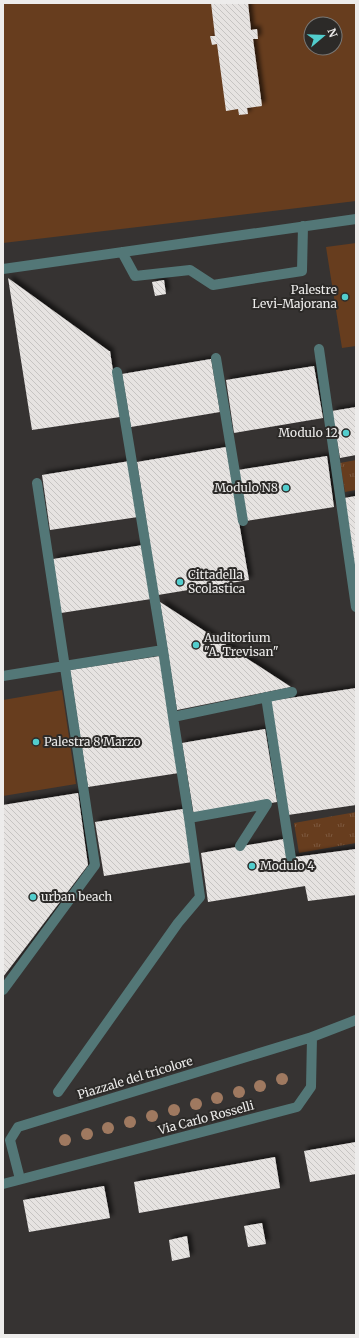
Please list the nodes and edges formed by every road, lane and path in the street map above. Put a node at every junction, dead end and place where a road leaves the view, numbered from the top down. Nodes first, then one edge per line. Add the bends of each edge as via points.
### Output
1 (356, 219) edge
2 (303, 226) junction
3 (122, 252) junction
4 (3, 269) edge
5 (318, 349) dead end
6 (216, 358) dead end
7 (117, 372) dead end
8 (37, 483) dead end
9 (243, 521) dead end
10 (356, 607) edge
11 (162, 650) junction
12 (65, 666) junction
13 (3, 676) edge
14 (292, 692) dead end
15 (266, 697) junction
16 (173, 717) junction
17 (189, 818) junction
18 (240, 846) dead end
19 (291, 858) dead end
20 (3, 990) edge
21 (356, 1020) edge
22 (312, 1037) junction
23 (58, 1092) dead end
24 (20, 1179) junction
25 (3, 1184) edge

1 - 2 street
2 - 3 street
2 - 3 street via 302,271 213,285 190,270 135,276
3 - 4 street
5 - 10 street
6 - 9 street
7 - 11 street
8 - 12 street
11 - 12 street
11 - 16 street
12 - 13 street
12 - 20 street via 95,865
14 - 15 street
15 - 16 street
15 - 19 street
16 - 17 street
17 - 18 street via 267,804
17 - 23 street via 200,898 178,923
21 - 22 street
22 - 24 street, Via Carlo Rosselli via 311,1087 298,1107
22 - 24 street, Piazzale del tricolore via 18,1127 10,1140
24 - 25 street, Via Carlo Rosselli

